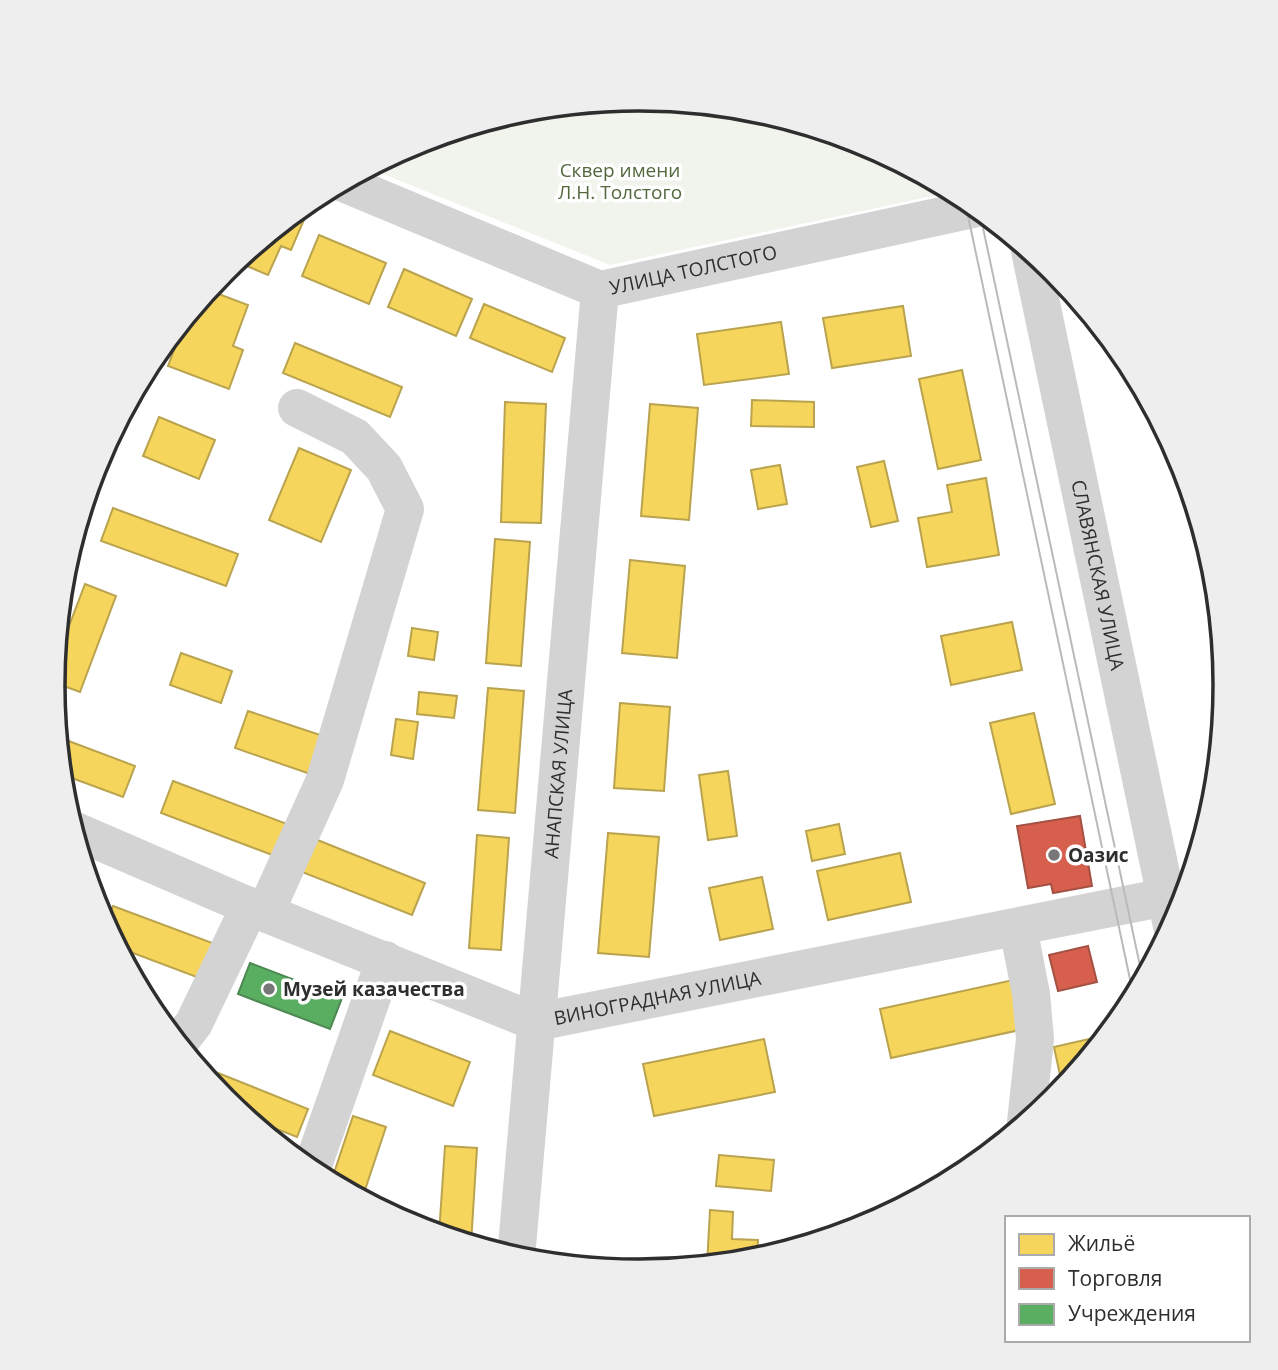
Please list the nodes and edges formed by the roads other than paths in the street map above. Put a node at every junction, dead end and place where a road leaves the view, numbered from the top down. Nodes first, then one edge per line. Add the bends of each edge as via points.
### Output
1 (353, 187) edge
2 (963, 211) edge
3 (1034, 268) edge
4 (600, 290) junction
5 (297, 408) dead end
6 (84, 835) edge
7 (1173, 897) edge
8 (1169, 907) edge
9 (257, 910) junction
10 (1018, 927) junction
11 (385, 960) junction
12 (536, 1022) junction
13 (184, 1036) edge
14 (1028, 1108) edge
15 (315, 1159) edge
16 (517, 1246) edge

1 - 4 street, УЛИЦА ТОЛСТОГО
2 - 4 street, УЛИЦА ТОЛСТОГО
3 - 7 street, СЛАВЯНСКАЯ УЛИЦА
4 - 12 street, АНАПСКАЯ УЛИЦА
5 - 9 street via 355,437 384,468 405,509 325,780
6 - 9 street, ВИНОГРАДНАЯ УЛИЦА
8 - 10 street, ВИНОГРАДНАЯ УЛИЦА
9 - 11 street, ВИНОГРАДНАЯ УЛИЦА
9 - 13 street
10 - 12 street, ВИНОГРАДНАЯ УЛИЦА
10 - 14 street via 1035,1039
11 - 12 street, ВИНОГРАДНАЯ УЛИЦА
11 - 15 street
12 - 16 street, АНАПСКАЯ УЛИЦА

